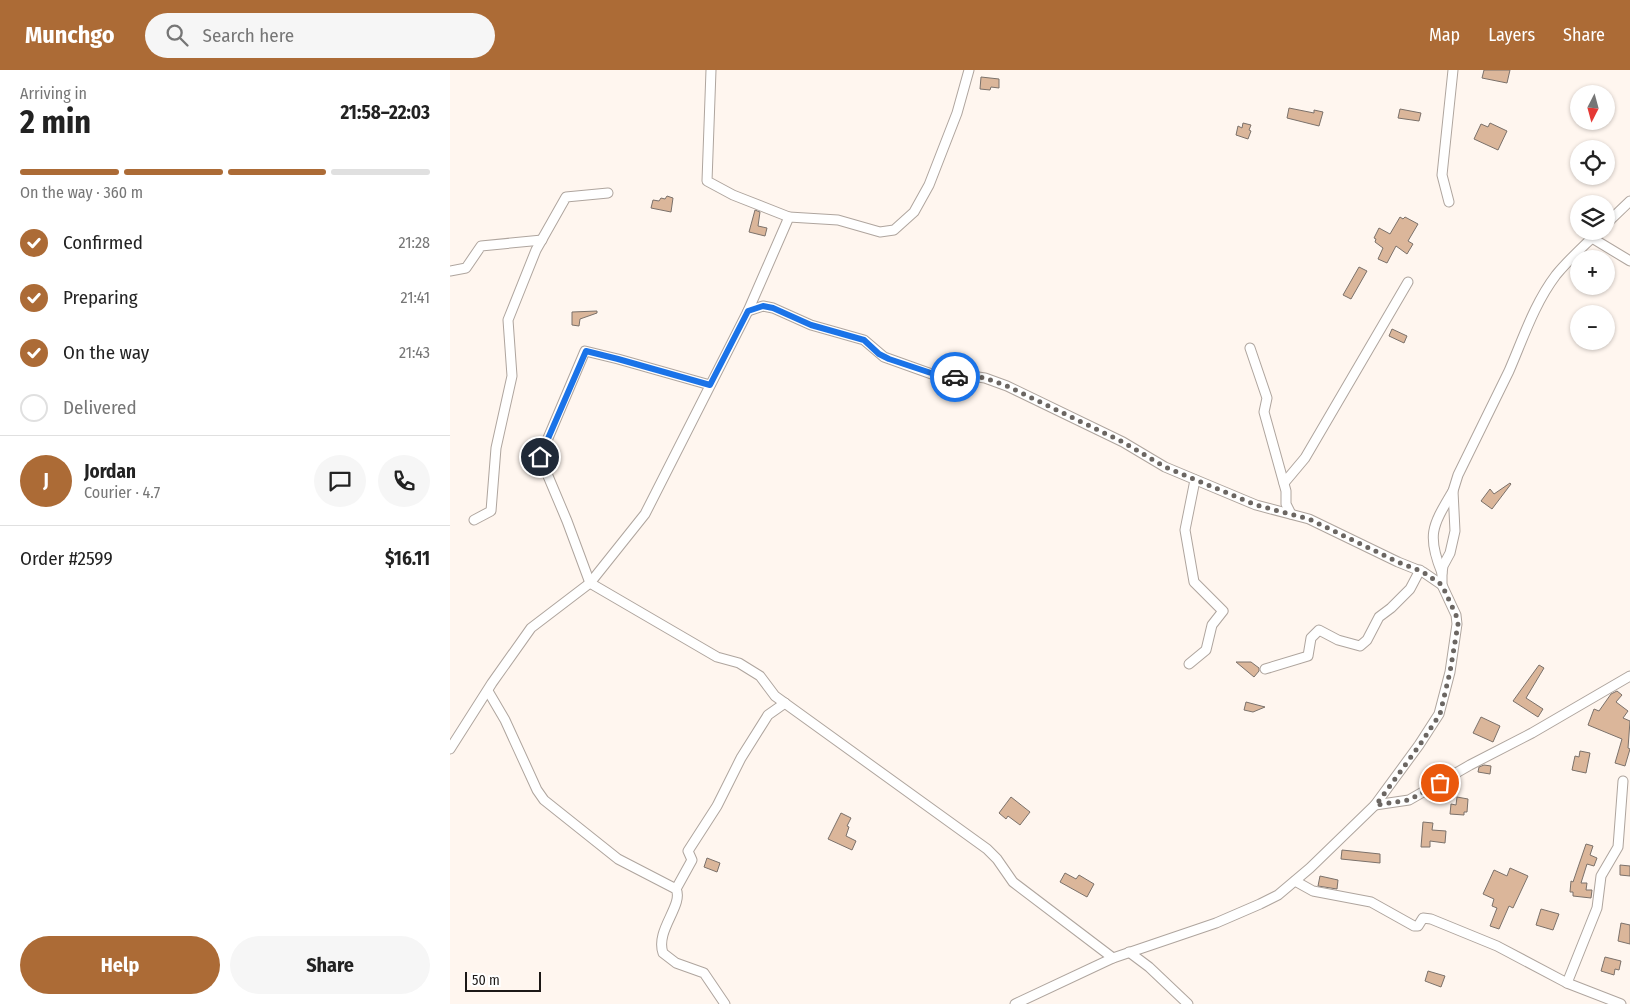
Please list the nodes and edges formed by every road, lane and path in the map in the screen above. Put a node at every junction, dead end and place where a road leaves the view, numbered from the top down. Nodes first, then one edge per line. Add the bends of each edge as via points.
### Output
1 (711, 70) edge
2 (968, 70) edge
3 (1453, 70) edge
4 (608, 193) dead end
5 (1630, 200) edge
6 (1449, 202) dead end
7 (1615, 215) edge
8 (789, 218) junction
9 (542, 240) junction
10 (1589, 240) edge
11 (1604, 240) edge
12 (1630, 261) edge
13 (450, 272) edge
14 (1408, 282) dead end
15 (748, 311) junction
16 (1250, 348) dead end
17 (710, 385) junction
18 (1195, 480) junction
19 (1284, 483) junction
20 (1453, 491) junction
21 (1291, 514) junction
22 (474, 520) dead end
23 (1420, 570) junction
24 (1442, 573) junction
25 (590, 583) junction
26 (1442, 585) junction
27 (1189, 664) dead end
28 (1265, 669) dead end
29 (1630, 676) edge
30 (488, 691) junction
31 (785, 703) junction
32 (450, 749) edge
33 (1623, 781) dead end
34 (1376, 805) junction
35 (1294, 881) junction
36 (676, 889) junction
37 (1129, 952) junction
38 (1113, 958) junction
39 (1567, 983) junction
40 (725, 1004) edge
41 (1014, 1004) edge
42 (1188, 1004) edge
43 (1621, 1004) edge

1 - 8 street via 707,181
2 - 8 street via 957,113 930,185 914,212 894,230 880,232 838,220
3 - 6 street via 1442,175
4 - 9 street via 566,197
5 - 7 street
8 - 15 street
9 - 13 street via 481,246 466,268
9 - 22 street via 508,320 512,376 496,448 491,511
10 - 20 street via 1573,255 1543,296 1458,474
11 - 12 street
14 - 19 street via 1305,458
15 - 17 street
15 - 18 street via 763,306 773,308 811,325 864,340 884,357 923,371 945,377 985,378 1007,386
16 - 19 street via 1267,398 1264,412
17 - 25 street via 645,514
17 - 25 street via 586,351 540,457
18 - 21 street via 1256,505
18 - 27 street via 1184,530 1194,582 1223,610 1212,625 1206,650
19 - 21 street via 1286,504
20 - 24 street via 1455,532
20 - 24 street via 1435,521 1434,552
21 - 23 street via 1309,519
23 - 26 street
23 - 28 street via 1410,589 1379,617 1367,640 1360,646 1319,630 1311,638 1308,656
24 - 26 street
25 - 30 street via 531,628
25 - 31 street via 717,657 744,666 764,679 773,694
26 - 34 street via 1458,624 1440,714
29 - 34 street via 1409,800
30 - 32 street
30 - 36 street via 544,800 618,859
31 - 36 street via 768,715 741,758 717,806 688,852 692,860
31 - 38 street via 986,849 1013,882
33 - 39 street via 1618,847 1601,876 1597,908
34 - 35 street
35 - 37 street via 1260,904 1216,923
35 - 39 street via 1313,891 1371,902 1414,926 1418,926 1423,918 1431,919 1497,946
36 - 40 street via 678,898 662,939 663,953 676,963 704,973
37 - 38 street
37 - 42 street
38 - 41 street
39 - 43 street

